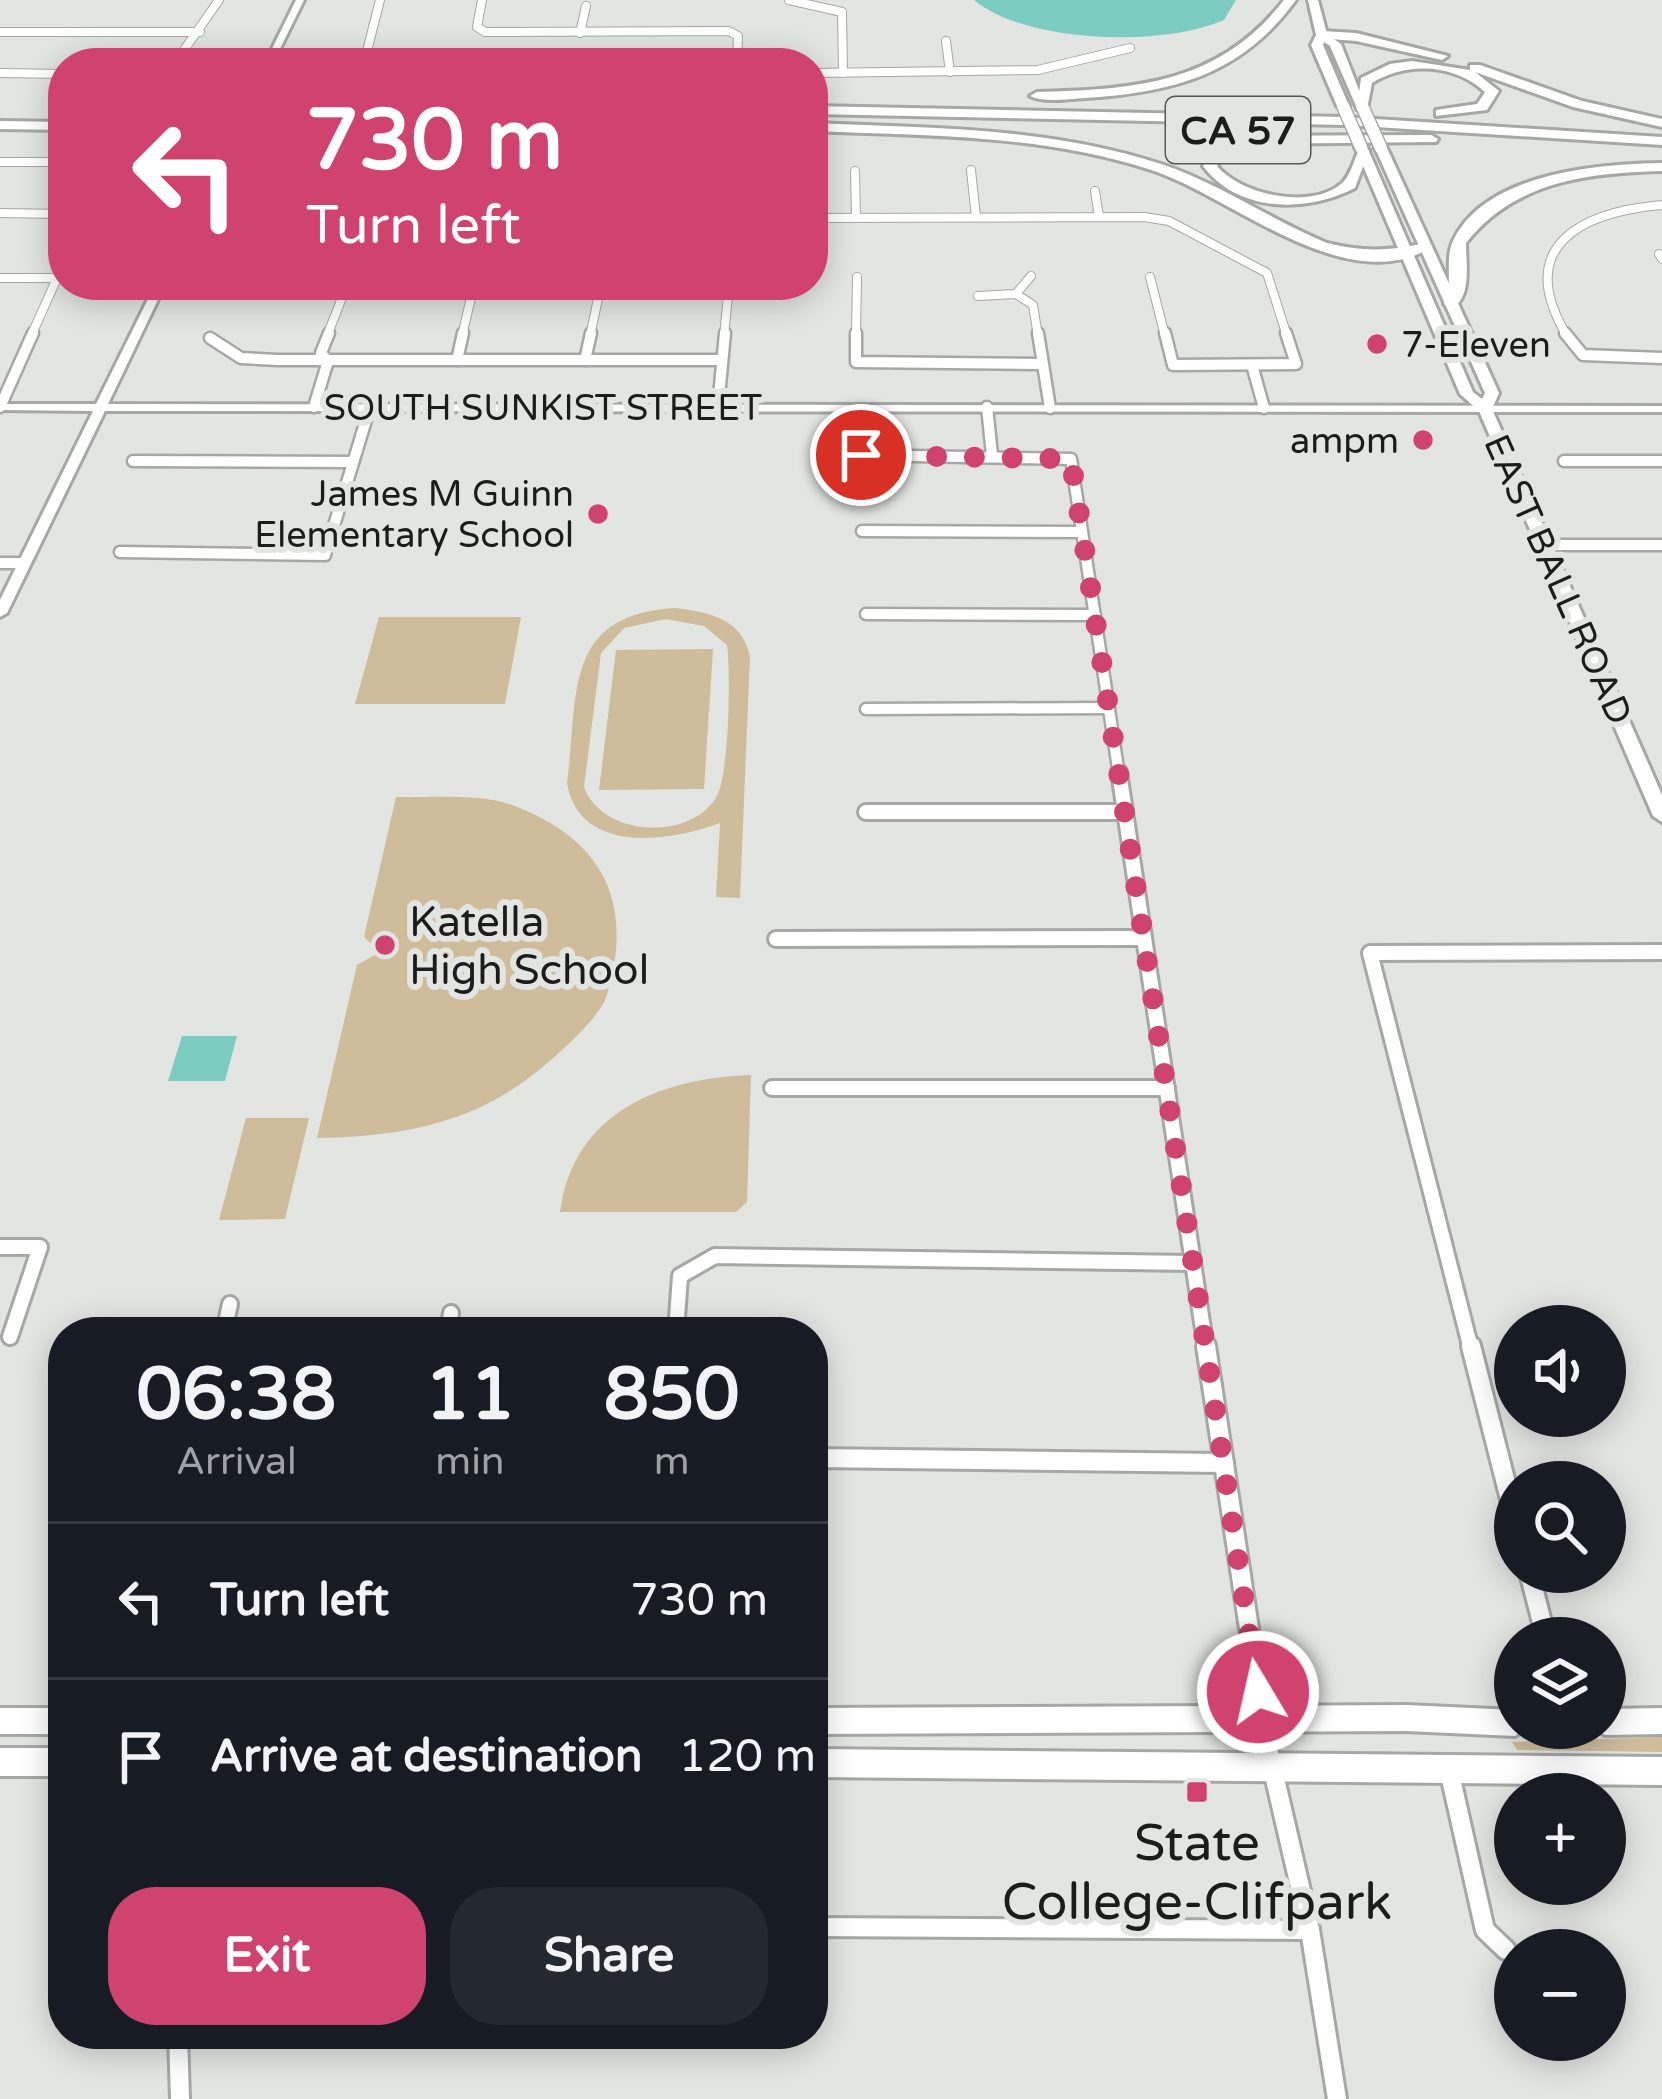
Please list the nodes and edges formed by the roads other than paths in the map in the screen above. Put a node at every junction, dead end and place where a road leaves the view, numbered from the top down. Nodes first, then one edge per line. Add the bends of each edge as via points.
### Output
1 (218, 0) edge
2 (300, 0) edge
3 (380, 0) edge
4 (482, 0) edge
5 (788, 0) edge
6 (1290, 0) edge
7 (1313, 0) edge
8 (586, 6) dead end
9 (0, 32) edge
10 (200, 32) junction
11 (580, 33) junction
12 (1322, 35) junction
13 (946, 41) dead end
14 (187, 48) edge
15 (276, 48) edge
16 (368, 48) edge
17 (736, 48) edge
18 (1130, 48) dead end
19 (950, 72) junction
20 (828, 73) edge
21 (843, 73) junction
22 (0, 74) edge
23 (48, 74) edge
24 (828, 105) edge
25 (828, 106) edge
26 (1362, 106) junction
27 (0, 110) edge
28 (48, 110) edge
29 (1194, 114) junction
30 (1662, 123) edge
31 (0, 125) edge
32 (48, 126) edge
33 (828, 127) edge
34 (828, 128) edge
35 (1461, 139) junction
36 (1662, 141) edge
37 (1363, 150) junction
38 (1662, 153) edge
39 (0, 162) edge
40 (48, 162) edge
41 (1662, 167) edge
42 (970, 170) dead end
43 (855, 171) dead end
44 (1095, 191) dead end
45 (1662, 205) edge
46 (0, 214) edge
47 (48, 214) edge
48 (828, 218) edge
49 (856, 218) junction
50 (976, 218) junction
51 (1100, 218) junction
52 (1425, 247) junction
53 (1407, 255) junction
54 (1031, 276) dead end
55 (857, 277) dead end
56 (1150, 277) dead end
57 (0, 278) edge
58 (48, 278) edge
59 (1016, 294) junction
60 (978, 296) dead end
61 (48, 298) edge
62 (153, 300) edge
63 (341, 300) edge
64 (471, 300) edge
65 (598, 300) edge
66 (728, 300) edge
67 (1452, 304) junction
68 (210, 338) dead end
69 (1662, 358) edge
70 (457, 360) junction
71 (586, 360) junction
72 (722, 360) junction
73 (328, 361) junction
74 (1042, 364) junction
75 (1252, 365) junction
76 (101, 406) junction
77 (314, 406) junction
78 (0, 407) edge
79 (370, 407) junction
80 (718, 407) junction
81 (987, 407) junction
82 (1050, 407) junction
83 (1264, 408) junction
84 (1485, 409) junction
85 (1662, 409) edge
86 (861, 455) dead end
87 (992, 455) junction
88 (1662, 460) edge
89 (133, 461) dead end
90 (1564, 461) dead end
91 (353, 462) junction
92 (862, 531) dead end
93 (1082, 532) junction
94 (1662, 544) edge
95 (1544, 545) junction
96 (120, 552) dead end
97 (0, 563) edge
98 (25, 563) junction
99 (0, 613) edge
100 (866, 614) dead end
101 (1095, 615) junction
102 (1109, 708) junction
103 (866, 709) dead end
104 (866, 812) dead end
105 (1125, 812) junction
106 (1662, 815) edge
107 (1144, 938) junction
108 (776, 939) dead end
109 (1662, 952) edge
110 (772, 1088) dead end
111 (1167, 1088) junction
112 (0, 1247) edge
113 (1193, 1263) junction
114 (230, 1304) dead end
115 (451, 1313) dead end
116 (227, 1317) edge
117 (450, 1317) edge
118 (677, 1317) edge
119 (10, 1337) dead end
120 (828, 1458) edge
121 (1500, 1461) edge
122 (1224, 1463) junction
123 (1262, 1719) junction
124 (0, 1721) edge
125 (48, 1721) edge
126 (828, 1721) edge
127 (1662, 1721) edge
128 (1626, 1722) edge
129 (1494, 1723) edge
130 (0, 1762) edge
131 (48, 1762) edge
132 (828, 1763) edge
133 (1271, 1767) junction
134 (1448, 1769) junction
135 (1662, 1771) edge
136 (828, 1927) edge
137 (1310, 1930) junction
138 (1494, 1939) edge
139 (178, 2049) edge
140 (180, 2099) edge
141 (1337, 2099) edge

1 - 10 street
2 - 15 street
3 - 16 street
4 - 11 street via 482,31
5 - 21 street via 843,16
6 - 24 highway via 1249,50 1150,87
7 - 12 main road, EAST BALL ROAD
8 - 11 street
9 - 10 street
10 - 14 street
11 - 17 street via 735,33
12 - 26 main road, EAST BALL ROAD via 1335,44
12 - 30 highway via 1426,52 1578,104
12 - 37 main road, EAST BALL ROAD, bridge via 1317,45
13 - 19 street
18 - 19 street via 1049,68
19 - 21 street
20 - 21 street
22 - 23 street
25 - 29 highway, CA 57
26 - 29 highway via 1366,81 1400,67 1459,70 1492,91 1482,107 1455,113
26 - 52 main road, EAST BALL ROAD, bridge
27 - 28 highway
29 - 36 highway, CA 57
31 - 32 highway
33 - 35 highway, CA 57 via 1069,125
34 - 53 highway via 1092,149 1179,176 1318,244
35 - 37 highway via 1244,140 1214,154 1210,166 1240,190 1313,198 1350,185
35 - 38 highway, CA 57
37 - 53 main road, EAST BALL ROAD
39 - 40 street
41 - 67 highway via 1574,175 1503,198 1459,243
42 - 50 street
43 - 49 street
44 - 51 street
45 - 69 street via 1593,220 1552,251 1552,308 1583,355
46 - 47 street
48 - 49 street
49 - 50 street
50 - 51 street
51 - 75 street via 1169,221 1267,273 1296,364
52 - 53 highway
52 - 67 main road, EAST BALL ROAD
53 - 84 main road, EAST BALL ROAD via 1467,394
54 - 59 street
55 - 74 street via 856,362
56 - 75 street via 1173,365
57 - 58 street
59 - 60 street
59 - 74 street via 1033,304
61 - 78 street
62 - 76 street
63 - 73 street via 321,353
64 - 70 street
65 - 71 street
66 - 72 street
67 - 84 main road, EAST BALL ROAD via 1492,392
68 - 73 street via 241,358
70 - 71 street
70 - 73 street
71 - 72 street
72 - 80 street
73 - 77 street
74 - 82 street
75 - 83 street
76 - 77 street, SOUTH SUNKIST STREET
76 - 78 street, SOUTH SUNKIST STREET
76 - 98 street
77 - 79 street, SOUTH SUNKIST STREET
79 - 80 street, SOUTH SUNKIST STREET
79 - 91 street
80 - 81 street, SOUTH SUNKIST STREET
81 - 82 street, SOUTH SUNKIST STREET
81 - 87 street
82 - 83 street, SOUTH SUNKIST STREET
83 - 84 street, SOUTH SUNKIST STREET
84 - 85 street, SOUTH SUNKIST STREET
84 - 95 main road, EAST BALL ROAD
86 - 87 street
87 - 93 street via 1071,459
88 - 90 street
89 - 91 street
91 - 96 street via 326,554
92 - 93 street
93 - 101 street
94 - 95 street
95 - 106 main road, EAST BALL ROAD
97 - 98 street
98 - 99 street
100 - 101 street
101 - 102 street
102 - 103 street
102 - 105 street
104 - 105 street
105 - 107 street
107 - 108 street
107 - 111 street
109 - 121 street via 1370,953
110 - 111 street
111 - 113 street
112 - 119 street via 40,1246
113 - 118 street via 715,1256 680,1276
113 - 122 street
114 - 116 street
115 - 117 street
120 - 122 street
122 - 123 street
123 - 126 main road
123 - 129 main road
123 - 133 street
124 - 125 main road
127 - 128 main road
130 - 131 main road
132 - 133 main road
133 - 134 main road
133 - 137 street
134 - 135 main road
134 - 138 street via 1485,1930
136 - 137 street
137 - 141 street
139 - 140 street

